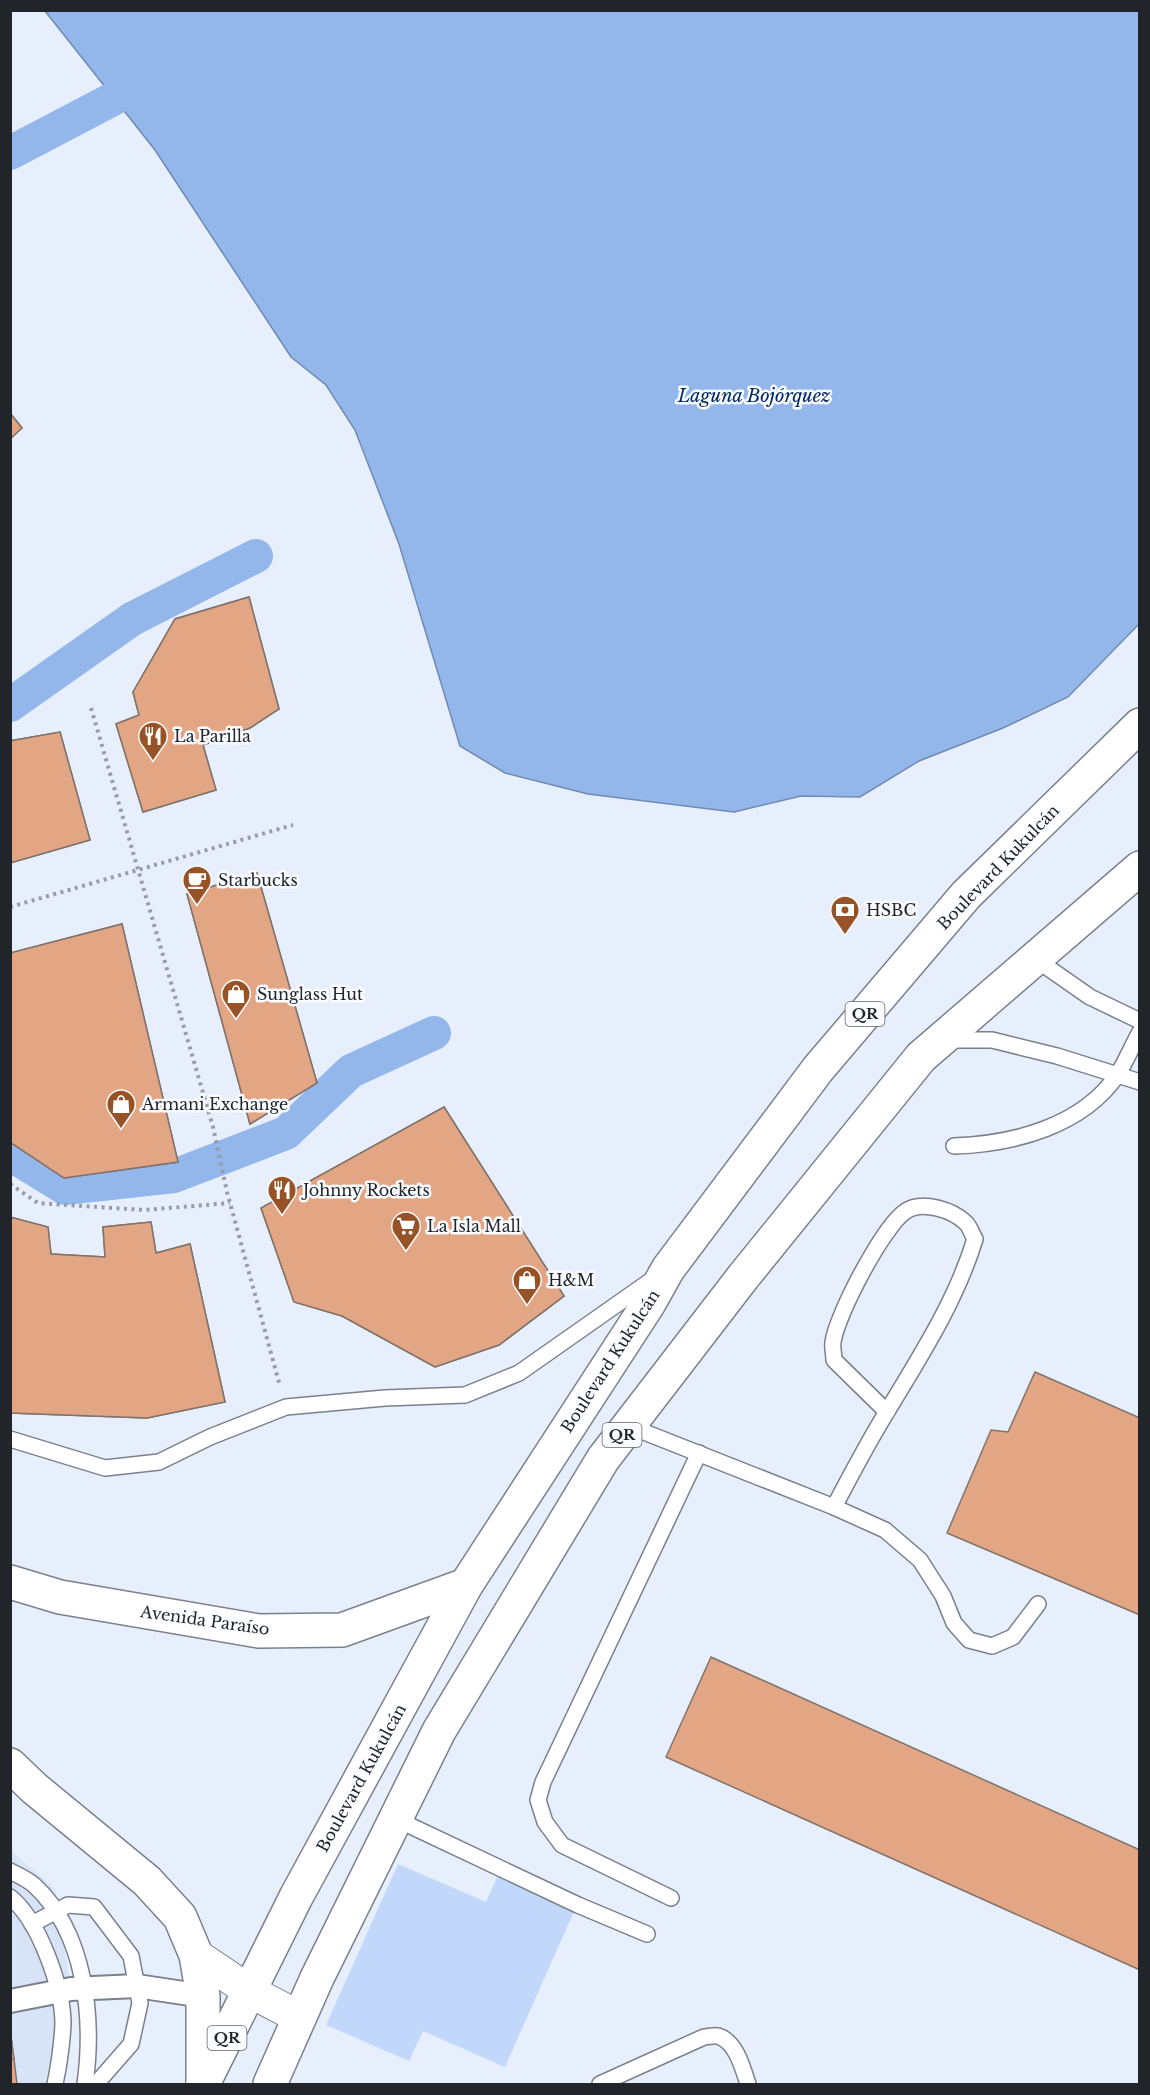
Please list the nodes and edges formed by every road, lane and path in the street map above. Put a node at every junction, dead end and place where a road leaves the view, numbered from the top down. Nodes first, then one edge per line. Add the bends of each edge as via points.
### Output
1 (91, 708) dead end
2 (1140, 724) edge
3 (293, 825) dead end
4 (1140, 868) edge
5 (139, 872) junction
6 (10, 907) edge
7 (1034, 958) junction
8 (1140, 1021) edge
9 (1140, 1032) edge
10 (940, 1040) junction
11 (1117, 1075) junction
12 (1140, 1082) edge
13 (954, 1146) dead end
14 (10, 1184) edge
15 (230, 1203) junction
16 (668, 1269) junction
17 (286, 1407) junction
18 (887, 1412) junction
19 (629, 1426) junction
20 (10, 1439) edge
21 (699, 1453) junction
22 (834, 1507) junction
23 (10, 1582) edge
24 (466, 1585) junction
25 (1038, 1604) dead end
26 (10, 1765) edge
27 (396, 1819) junction
28 (10, 1870) edge
29 (10, 1897) edge
30 (671, 1898) dead end
31 (54, 1911) junction
32 (32, 1924) junction
33 (647, 1934) dead end
34 (196, 1955) junction
35 (137, 1986) junction
36 (84, 1989) junction
37 (57, 1992) junction
38 (251, 1992) junction
39 (203, 1996) junction
40 (10, 2001) edge
41 (299, 2017) junction
42 (55, 2085) edge
43 (84, 2085) edge
44 (96, 2085) edge
45 (203, 2085) edge
46 (270, 2085) edge
47 (600, 2085) edge
48 (748, 2085) edge

1 - 5 path
2 - 16 main road, Boulevard Kukulcán / QR via 966,895 818,1069
3 - 5 path
4 - 7 main road, QR
5 - 6 path
5 - 15 path via 213,1126
7 - 8 lane via 1090,997
7 - 10 main road, QR
9 - 11 lane
10 - 11 lane via 992,1040
10 - 19 main road, QR via 921,1057 840,1157
11 - 12 lane
11 - 13 lane via 1078,1115 1024,1136 986,1145
14 - 15 path via 38,1203 144,1210
15 - 17 path
16 - 17 lane via 519,1373 465,1395
16 - 24 main road, Boulevard Kukulcán / QR
17 - 20 lane via 159,1462 105,1468
18 - 18 lane via 922,1356 965,1273 975,1239 966,1223 944,1210 922,1206 908,1209 894,1220 844,1310 832,1342 834,1360
18 - 22 lane
19 - 21 lane
19 - 27 main road, QR via 603,1459 439,1731
21 - 22 lane
21 - 30 lane via 543,1782 538,1800 545,1822 562,1845
22 - 25 lane via 885,1530 920,1560 943,1596 954,1623 969,1640 992,1646 1013,1637
23 - 24 main road, Avenida Paraíso via 60,1598 259,1631 342,1630
24 - 38 main road, Boulevard Kukulcán / QR via 296,1897
26 - 34 main road via 147,1881 180,1917
27 - 33 lane
27 - 41 main road, QR
28 - 31 lane via 33,1884
29 - 32 lane
31 - 32 lane
31 - 35 lane via 68,1905 94,1907 131,1956
31 - 36 lane via 67,1933
32 - 37 lane via 45,1948
34 - 38 street
34 - 39 main road
35 - 36 street
35 - 39 street
35 - 44 lane via 140,2003 131,2044
36 - 37 street
36 - 43 lane via 89,2029
37 - 40 street
37 - 42 lane via 63,2022
38 - 41 street
38 - 45 main road, Boulevard Kukulcán / QR
39 - 45 main road
41 - 46 main road, QR
47 - 48 lane via 704,2037 718,2036 730,2044

